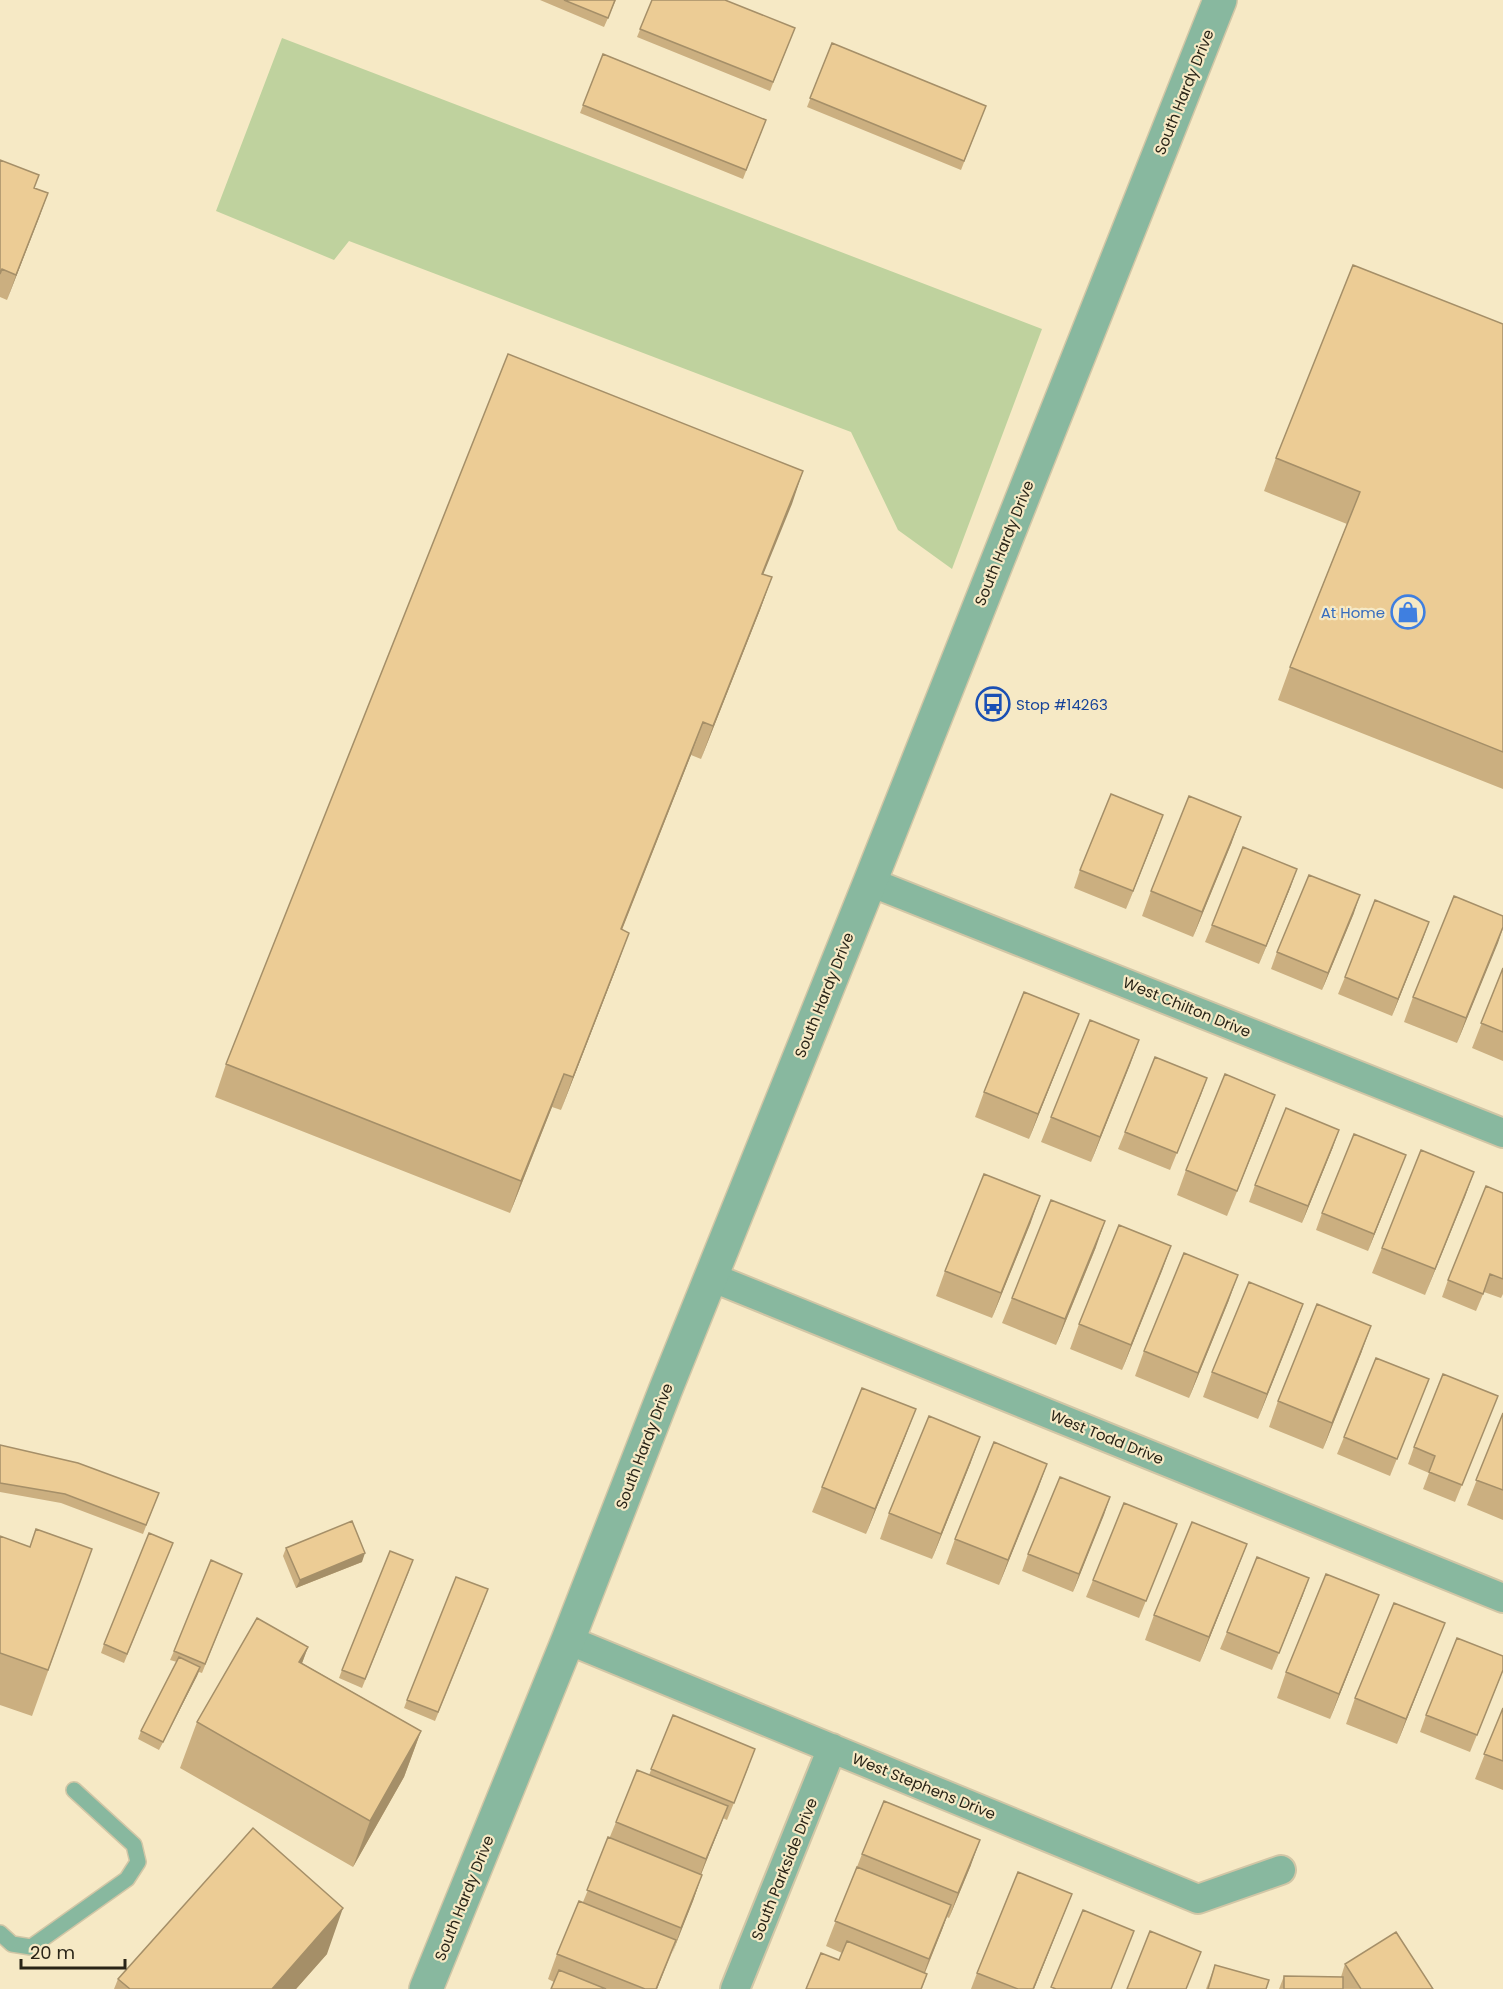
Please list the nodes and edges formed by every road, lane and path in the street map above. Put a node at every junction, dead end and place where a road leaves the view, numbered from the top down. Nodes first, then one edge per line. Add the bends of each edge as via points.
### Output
1 (1220, 0) edge
2 (870, 882) junction
3 (1503, 1133) edge
4 (711, 1276) junction
5 (1503, 1598) edge
6 (568, 1640) junction
7 (832, 1748) junction
8 (74, 1790) dead end
9 (1281, 1870) dead end
10 (0, 1933) edge
11 (426, 1989) edge
12 (735, 1989) edge

1 - 2 street, South Hardy Drive
2 - 3 street, West Chilton Drive
2 - 4 street, South Hardy Drive
4 - 5 street, West Todd Drive
4 - 6 street, South Hardy Drive
6 - 7 street, West Stephens Drive
6 - 11 street, South Hardy Drive
7 - 9 street, West Stephens Drive via 1198,1899
7 - 12 street, South Parkside Drive
8 - 10 lane via 134,1845 138,1862 127,1878 31,1947 12,1944

